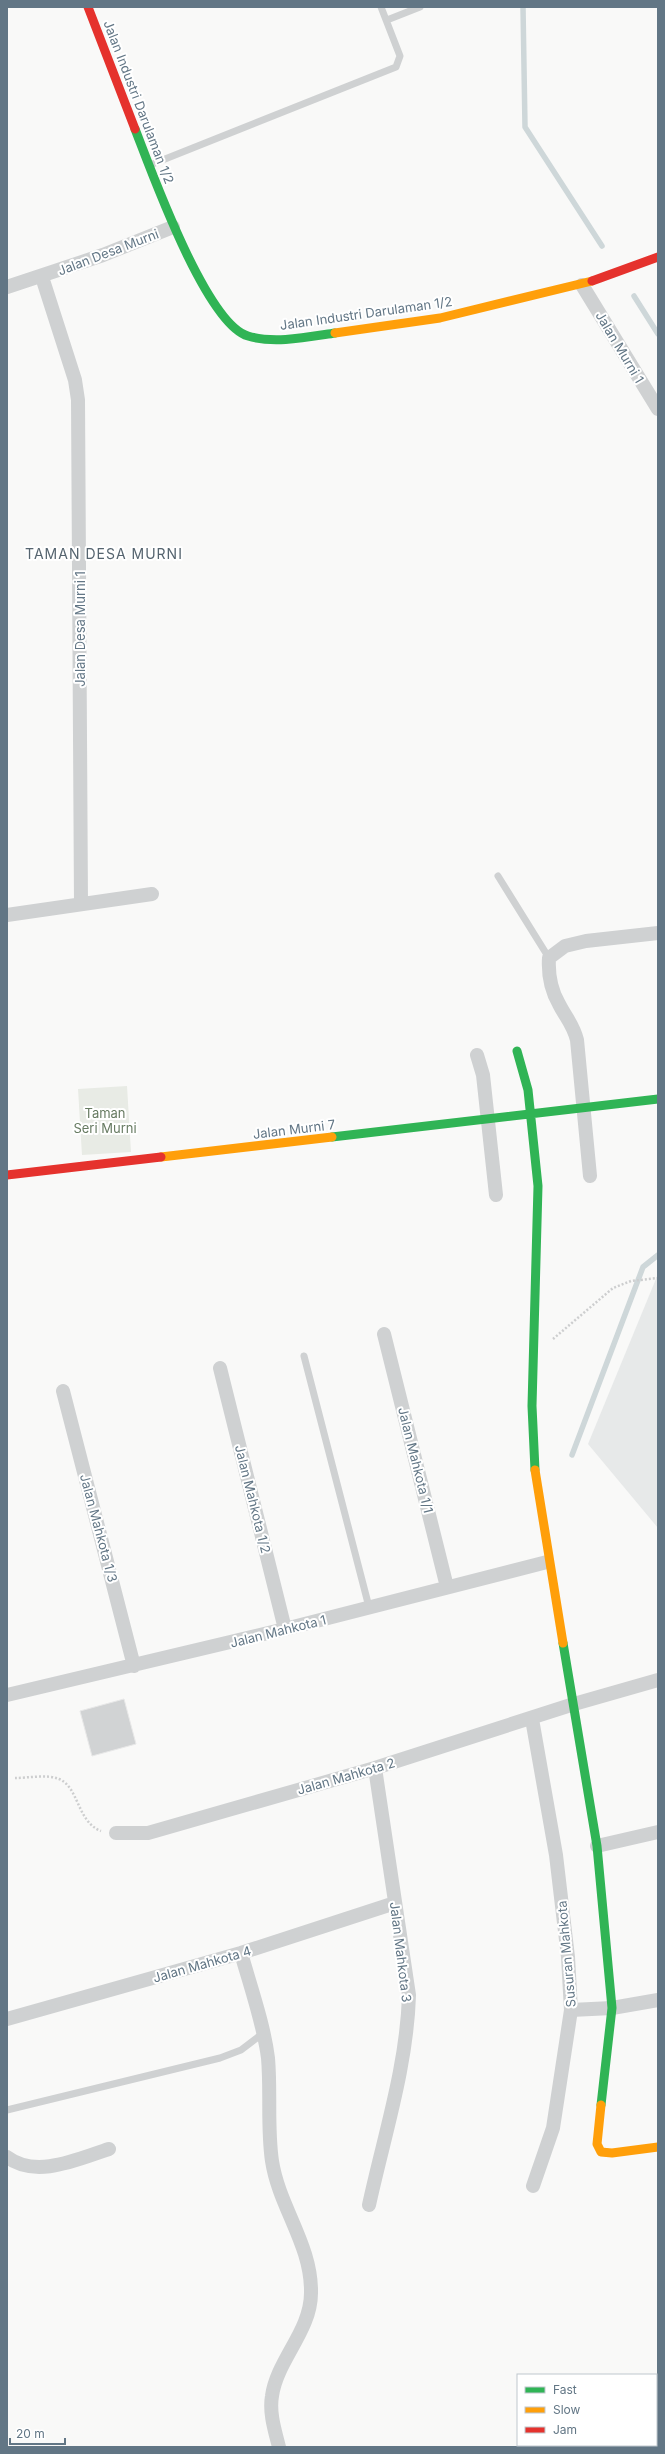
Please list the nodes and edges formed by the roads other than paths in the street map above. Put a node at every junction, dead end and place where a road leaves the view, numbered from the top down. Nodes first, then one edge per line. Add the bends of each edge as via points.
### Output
1 (88, 7) edge
2 (381, 7) edge
3 (420, 7) edge
4 (387, 20) junction
5 (150, 165) junction
6 (173, 227) junction
7 (658, 257) edge
8 (42, 277) junction
9 (582, 285) junction
10 (7, 287) edge
11 (658, 409) edge
12 (498, 876) dead end
13 (152, 894) dead end
14 (81, 904) junction
15 (7, 914) edge
16 (658, 933) edge
17 (549, 958) junction
18 (517, 1051) dead end
19 (477, 1055) dead end
20 (658, 1099) edge
21 (583, 1108) junction
22 (531, 1114) junction
23 (489, 1119) junction
24 (7, 1175) edge
25 (590, 1176) dead end
26 (496, 1195) dead end
27 (384, 1334) dead end
28 (304, 1356) dead end
29 (220, 1368) dead end
30 (63, 1392) dead end
31 (547, 1562) junction
32 (447, 1587) junction
33 (368, 1607) junction
34 (285, 1629) junction
35 (134, 1666) junction
36 (658, 1680) edge
37 (7, 1695) edge
38 (574, 1704) junction
39 (532, 1719) junction
40 (376, 1768) junction
41 (658, 1832) edge
42 (116, 1833) road end
43 (597, 1846) junction
44 (395, 1903) junction
45 (241, 1953) junction
46 (658, 2000) edge
47 (612, 2008) junction
48 (571, 2010) junction
49 (7, 2019) edge
50 (262, 2034) junction
51 (7, 2110) edge
52 (658, 2147) edge
53 (108, 2149) dead end
54 (7, 2157) edge
55 (533, 2186) dead end
56 (369, 2205) dead end
57 (279, 2447) edge

1 - 5 street, Jalan Industri Darulaman 1/2
2 - 4 lane
3 - 4 lane
4 - 5 lane via 400,56 400,63 396,67
5 - 6 street, Jalan Industri Darulaman 1/2
6 - 8 street, Jalan Desa Murni
6 - 9 street, Jalan Industri Darulaman 1/2 via 215,305 232,327 248,336 271,339 308,337 432,319
7 - 9 street, Jalan Industri Darulaman 1/2
8 - 10 street
8 - 14 street, Jalan Desa Murni 1 via 75,380 78,400
9 - 11 street, Jalan Murni 1
12 - 17 lane
13 - 14 street
14 - 15 street
16 - 17 street via 564,946
17 - 21 street via 548,972 558,1004 574,1026
18 - 22 street via 528,1090
19 - 23 street via 483,1075
20 - 21 street, Jalan Murni 7
21 - 22 street, Jalan Murni 7
21 - 25 street
22 - 23 street, Jalan Murni 7
22 - 31 street via 538,1186 532,1406 536,1486
23 - 24 street, Jalan Murni 7
23 - 26 street
27 - 32 street, Jalan Mahkota 1/1
28 - 33 lane
29 - 34 street, Jalan Mahkota 1/2
30 - 35 street, Jalan Mahkota 1/3
31 - 32 street, Jalan Mahkota 1
31 - 38 street
32 - 33 street, Jalan Mahkota 1
33 - 34 street, Jalan Mahkota 1
34 - 35 street, Jalan Mahkota 1
35 - 37 street, Jalan Mahkota 1
36 - 38 street, Jalan Mahkota 2
38 - 39 street, Jalan Mahkota 2
38 - 43 street
39 - 40 street, Jalan Mahkota 2
39 - 48 street, Susuran Mahkota via 556,1855 568,1957
40 - 42 street, Jalan Mahkota 2 via 148,1833
40 - 44 street, Jalan Mahkota 3
41 - 43 street
43 - 47 street
44 - 45 street, Jalan Mahkota 4
44 - 56 street, Jalan Mahkota 3 via 409,1995 408,2027
45 - 49 street, Jalan Mahkota 4
45 - 50 street
46 - 47 street
47 - 48 street
47 - 52 street via 597,2144 601,2152 612,2153
48 - 55 street, Susuran Mahkota via 553,2128
50 - 51 lane via 241,2050 220,2058
50 - 57 street via 268,2058 272,2160 280,2189 306,2253 311,2294 310,2308 276,2381 272,2396 273,2423
53 - 54 street via 54,2165 33,2168

